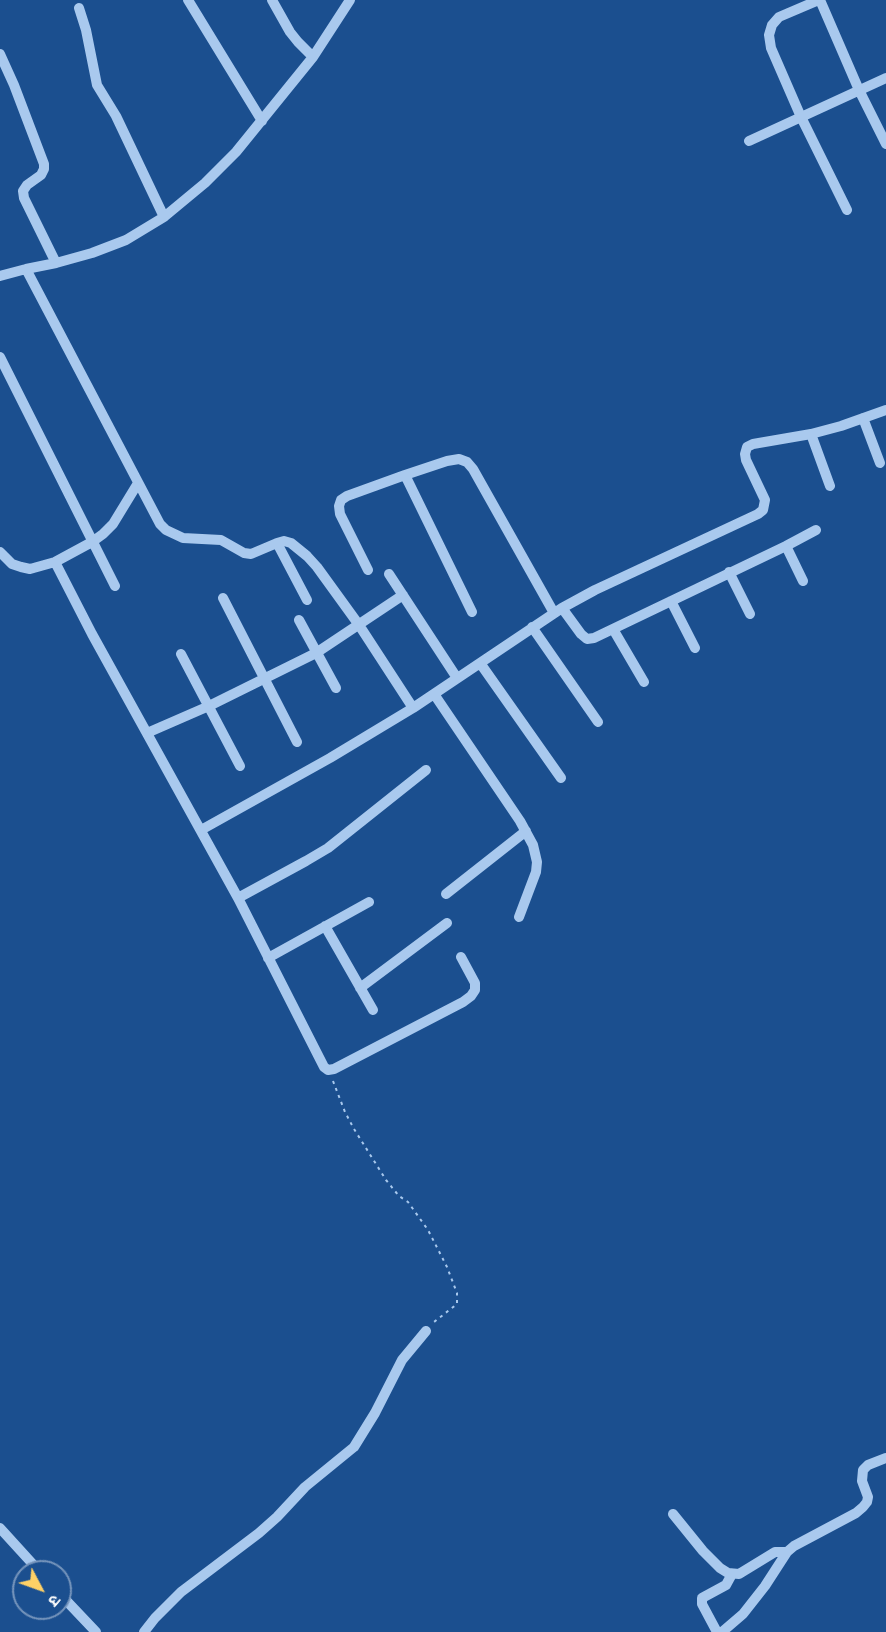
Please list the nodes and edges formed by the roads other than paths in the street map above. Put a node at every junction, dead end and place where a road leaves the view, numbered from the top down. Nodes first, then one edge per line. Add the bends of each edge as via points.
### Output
1 (188, 0) edge
2 (272, 0) edge
3 (350, 0) edge
4 (819, 0) edge
5 (79, 8) dead end
6 (0, 54) edge
7 (313, 57) junction
8 (886, 78) edge
9 (860, 90) junction
10 (801, 117) junction
11 (262, 121) junction
12 (749, 141) dead end
13 (886, 144) edge
14 (847, 210) dead end
15 (164, 217) junction
16 (56, 263) junction
17 (26, 269) junction
18 (0, 276) edge
19 (0, 357) edge
20 (886, 410) edge
21 (863, 418) junction
22 (811, 434) junction
23 (880, 463) dead end
24 (405, 474) junction
25 (138, 483) junction
26 (830, 486) dead end
27 (816, 530) dead end
28 (92, 542) junction
29 (277, 543) junction
30 (786, 546) junction
31 (0, 552) edge
32 (55, 562) junction
33 (368, 570) dead end
34 (729, 572) junction
35 (389, 574) dead end
36 (803, 581) dead end
37 (115, 586) dead end
38 (403, 596) junction
39 (223, 598) dead end
40 (308, 600) dead end
41 (670, 601) junction
42 (558, 611) junction
43 (472, 612) dead end
44 (750, 614) dead end
45 (299, 620) dead end
46 (359, 625) junction
47 (532, 627) junction
48 (614, 629) junction
49 (695, 648) dead end
50 (316, 653) junction
51 (181, 654) dead end
52 (480, 663) junction
53 (458, 678) junction
54 (264, 680) junction
55 (644, 682) dead end
56 (336, 688) dead end
57 (434, 694) junction
58 (209, 706) junction
59 (413, 708) junction
60 (598, 722) dead end
61 (147, 733) junction
62 (297, 742) dead end
63 (240, 766) dead end
64 (426, 770) dead end
65 (561, 778) dead end
66 (201, 830) junction
67 (526, 831) junction
68 (446, 894) dead end
69 (238, 898) junction
70 (369, 902) dead end
71 (519, 917) dead end
72 (447, 923) dead end
73 (325, 926) junction
74 (461, 957) dead end
75 (268, 958) junction
76 (360, 988) junction
77 (373, 1010) dead end
78 (426, 1331) dead end
79 (886, 1458) edge
80 (673, 1514) dead end
81 (0, 1528) edge
82 (788, 1552) junction
83 (29, 1560) edge
84 (732, 1575) junction
85 (72, 1607) edge
86 (96, 1632) edge
87 (144, 1632) edge
88 (717, 1632) edge
89 (722, 1632) edge

1 - 11 street
2 - 7 street via 290,32
3 - 7 street
4 - 9 street
4 - 10 street via 779,16 769,35
5 - 15 street via 98,85 117,116
6 - 16 street via 44,164 41,175 23,191 24,198
7 - 11 street
8 - 9 street
9 - 10 street
9 - 13 street
10 - 12 street
10 - 14 street
11 - 15 street via 206,183
15 - 16 street via 126,240
16 - 17 street
17 - 18 street
17 - 25 street
19 - 28 street
20 - 21 street
21 - 22 street
21 - 23 street
22 - 26 street
22 - 42 street via 747,447 746,460 765,500 764,510
24 - 33 street via 341,500 340,514
24 - 42 street via 447,461 467,462
24 - 43 street
25 - 28 street via 112,524
25 - 29 street via 160,524 173,534 221,540 251,554
27 - 30 street
28 - 32 street
28 - 37 street
29 - 40 street
29 - 46 street via 291,543 307,556
30 - 34 street
30 - 36 street
31 - 32 street via 12,564 30,569
32 - 61 street
34 - 41 street
34 - 44 street
35 - 38 street
38 - 46 street
38 - 53 street
39 - 54 street
41 - 48 street
41 - 49 street
42 - 47 street
42 - 48 street via 587,639
45 - 50 street
46 - 50 street
46 - 59 street
47 - 52 street
47 - 60 street
48 - 55 street
50 - 54 street
50 - 56 street
51 - 58 street
52 - 53 street
52 - 65 street
53 - 57 street
54 - 58 street
54 - 62 street
57 - 59 street
57 - 67 street
58 - 61 street
58 - 63 street
59 - 66 street
61 - 66 street
64 - 69 street via 328,848
66 - 69 street
67 - 68 street
67 - 71 street via 537,862
69 - 75 street
70 - 73 street
72 - 76 street
73 - 75 street
73 - 76 street
74 - 75 street via 475,983 475,990 464,1002 328,1070
76 - 77 street
78 - 87 street via 402,1360 354,1447 305,1487 259,1533 181,1592
79 - 82 street via 863,1470 868,1497 863,1507
80 - 84 street via 714,1563
81 - 83 street
82 - 84 street via 775,1552
82 - 89 street via 743,1614
84 - 88 street via 726,1585 702,1598
85 - 86 street

